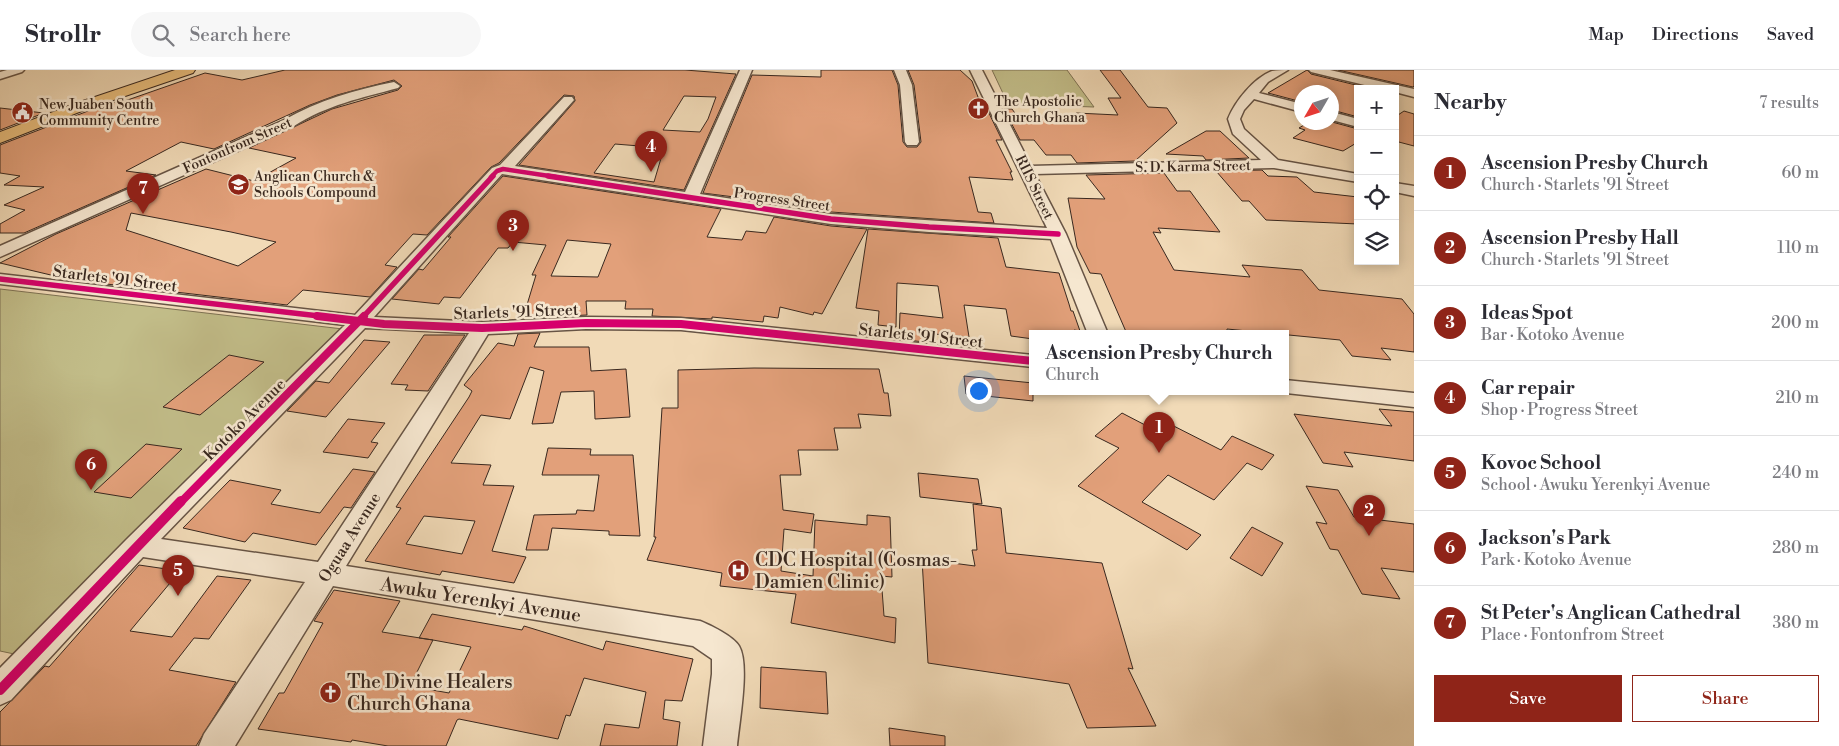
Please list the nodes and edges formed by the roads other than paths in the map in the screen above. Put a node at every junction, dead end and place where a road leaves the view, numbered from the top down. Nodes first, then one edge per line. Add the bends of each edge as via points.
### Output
1 (18, 70) edge
2 (188, 70) edge
3 (746, 70) edge
4 (900, 70) edge
5 (976, 70) edge
6 (1282, 70) edge
7 (1315, 70) edge
8 (0, 76) edge
9 (394, 86) dead end
10 (1414, 93) edge
11 (1251, 94) junction
12 (568, 100) dead end
13 (1294, 106) edge
14 (1339, 118) edge
15 (1354, 122) edge
16 (1, 137) edge
17 (912, 142) dead end
18 (1274, 164) junction
19 (505, 169) junction
20 (1027, 170) junction
21 (1354, 177) edge
22 (1399, 188) edge
23 (1414, 191) edge
24 (690, 198) junction
25 (1058, 234) junction
26 (0, 252) edge
27 (0, 279) edge
28 (360, 321) junction
29 (482, 328) junction
30 (1096, 330) edge
31 (1029, 361) edge
32 (1289, 387) edge
33 (1414, 400) edge
34 (137, 546) junction
35 (326, 574) junction
36 (0, 689) edge
37 (216, 746) edge
38 (720, 746) edge

1 - 8 street
2 - 16 main road
3 - 24 street
4 - 17 street via 906,85
5 - 20 street, RIIS Street
6 - 11 street via 1264,80
7 - 10 street
9 - 26 street, Fontonfrom Street via 350,94 322,104 289,123
11 - 13 street
11 - 18 street via 1234,119 1238,130
12 - 19 street, Kotoko Avenue
14 - 15 street
18 - 20 street, S. D. Karma Street
18 - 21 street, S. D. Karma Street
19 - 24 street, Progress Street
19 - 28 street, Kotoko Avenue via 497,170
20 - 25 street, RIIS Street
22 - 23 street
24 - 25 street, Progress Street via 831,219
25 - 30 street, RIIS Street
27 - 28 street, Starlets '91 Street
28 - 29 street, Starlets '91 Street
28 - 34 street, Kotoko Avenue
29 - 31 street, Starlets '91 Street via 586,323 681,324
29 - 35 street, Oguaa Avenue
32 - 33 street
34 - 35 street, Awuku Yerenkyi Avenue
34 - 36 street, Kotoko Avenue
35 - 37 street, Oguaa Avenue
35 - 38 street, Awuku Yerenkyi Avenue via 700,634 727,653 728,674

